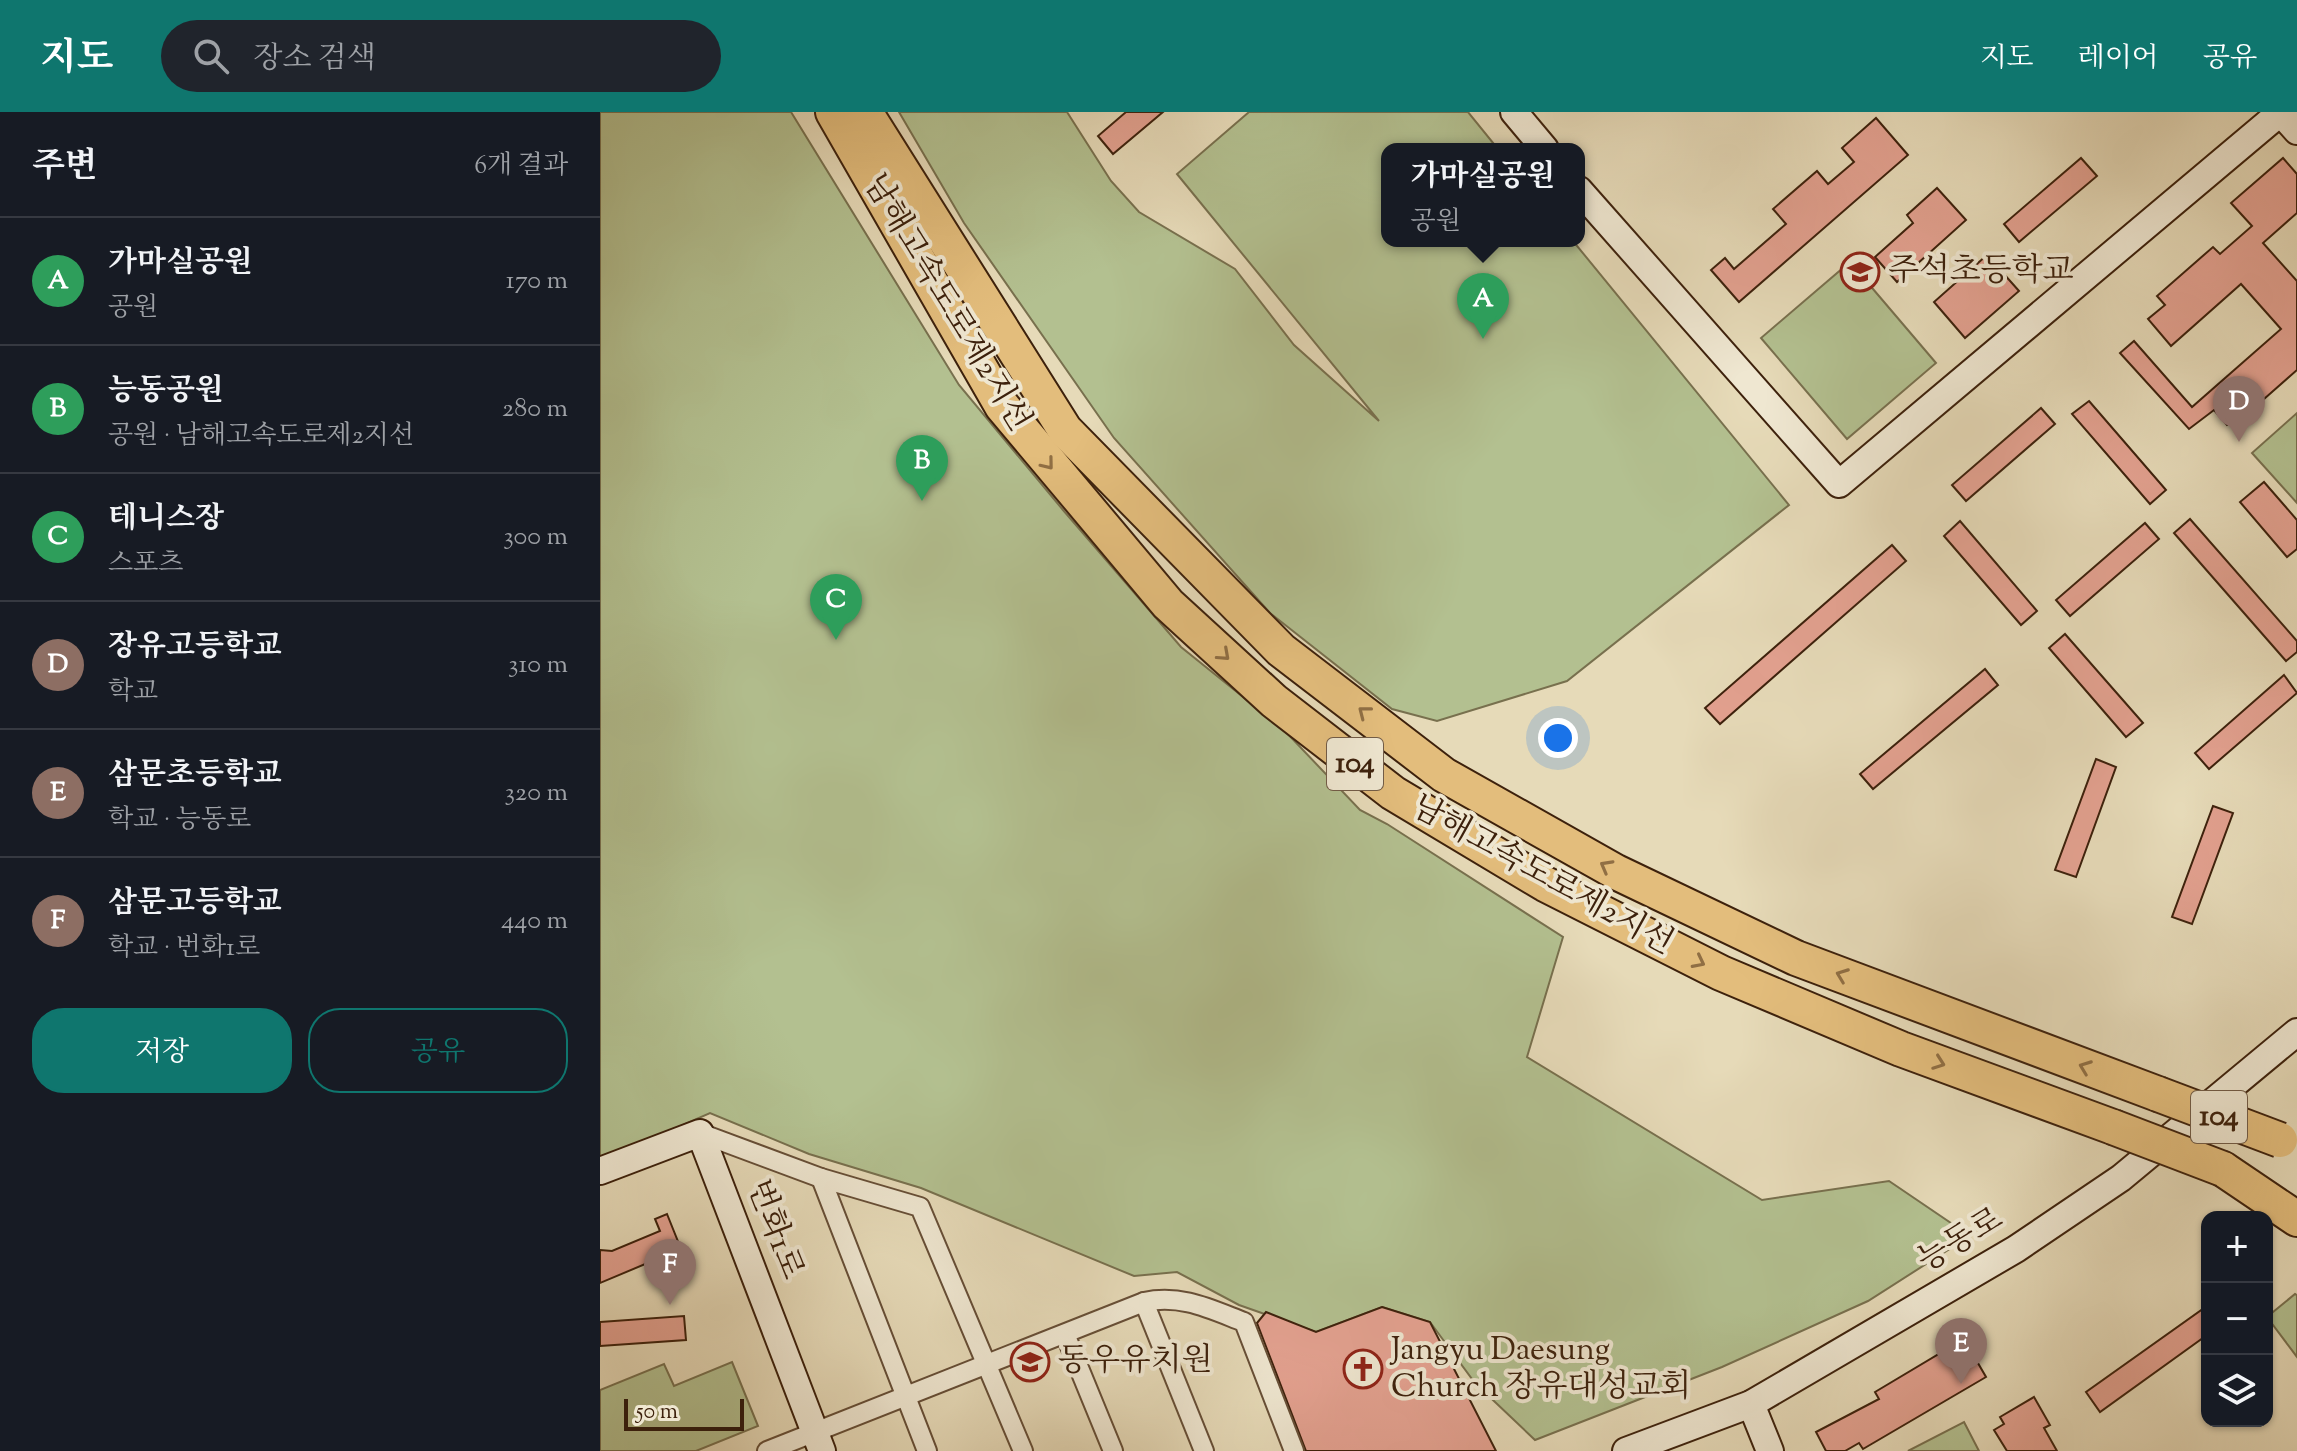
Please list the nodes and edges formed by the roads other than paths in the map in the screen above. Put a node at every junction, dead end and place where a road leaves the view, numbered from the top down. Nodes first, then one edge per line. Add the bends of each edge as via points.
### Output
1 (833, 112) edge
2 (865, 112) edge
3 (1514, 112) edge
4 (2281, 112) edge
5 (2297, 131) edge
6 (1540, 143) edge
7 (1585, 197) edge
8 (2297, 1032) edge
9 (700, 1133) junction
10 (2288, 1143) edge
11 (2223, 1169) junction
12 (600, 1171) edge
13 (821, 1178) junction
14 (2297, 1198) edge
15 (2297, 1219) edge
16 (1144, 1302) junction
17 (1065, 1334) junction
18 (988, 1364) junction
19 (905, 1397) junction
20 (1751, 1404) junction
21 (818, 1442) edge
22 (767, 1451) edge
23 (927, 1451) edge
24 (1023, 1451) edge
25 (1113, 1451) edge
26 (1204, 1451) edge
27 (1294, 1451) edge
28 (1626, 1451) edge
29 (1770, 1451) edge

1 -> 11 highway, 남해고속도로제2지선 / 104, bridge via 1002,406 1168,604 1274,701 1393,793 1545,884 1721,973 1901,1049
10 -> 2 highway, 남해고속도로제2지선 / 104, bridge via 1796,958 1616,872 1444,775 1281,650 1065,430
3 - 6 street
4 - 5 street
4 - 7 street via 1839,484
8 - 20 street, 능동로 via 2121,1178 2016,1249
9 - 12 street
9 - 13 street
9 - 21 street, 번화1로
11 - 14 highway, 남해고속도로제2지선 / 104
11 - 15 highway
13 - 18 street via 920,1207
13 - 19 street
16 - 17 street
16 - 26 street
16 - 27 street via 1167,1297 1244,1322
17 - 18 street
17 - 25 street
18 - 19 street
18 - 24 street
19 - 21 street
19 - 23 street
20 - 28 street, 능동로
20 - 29 street
21 - 22 street

